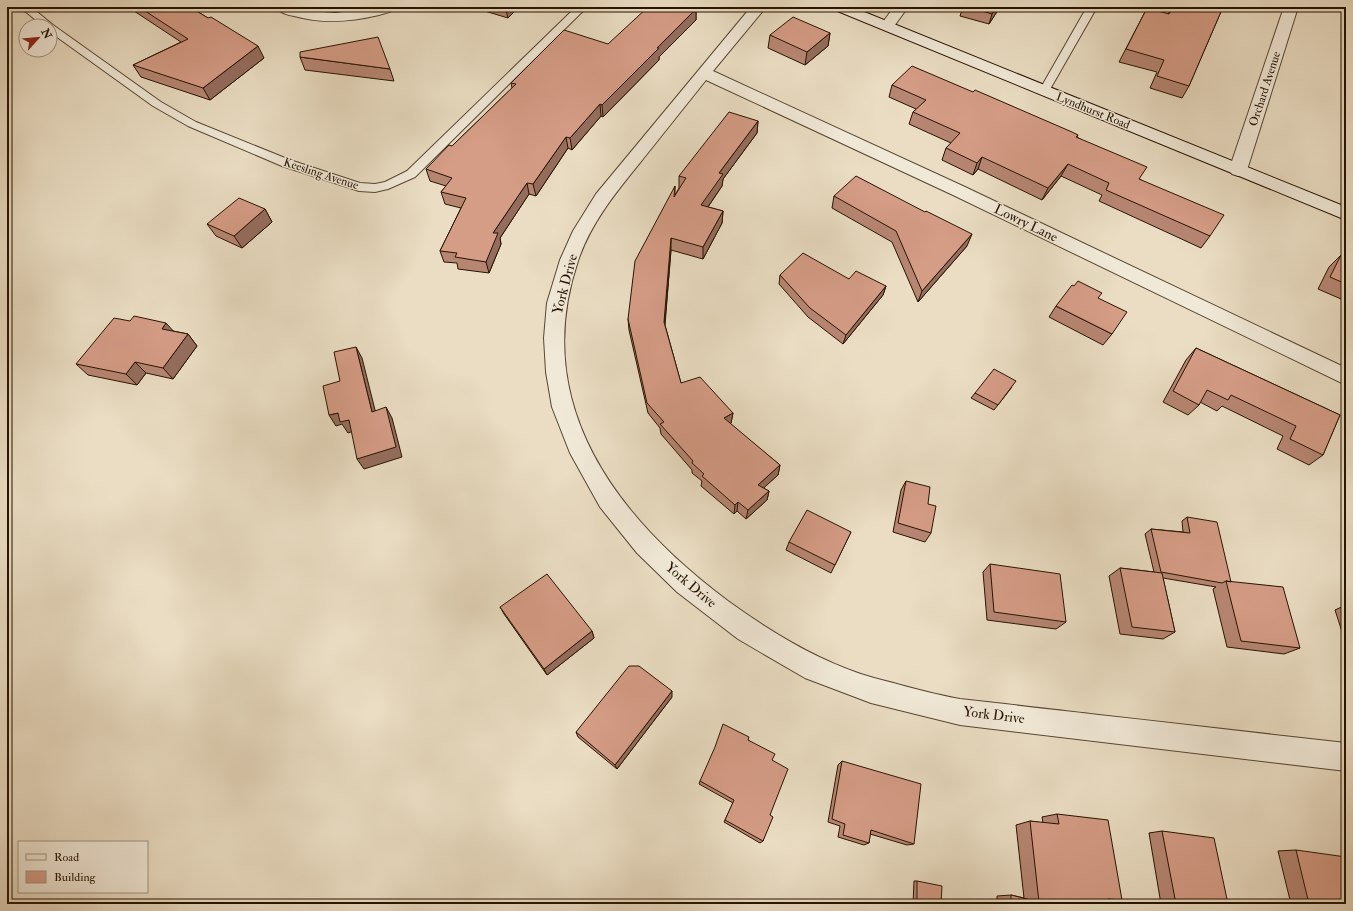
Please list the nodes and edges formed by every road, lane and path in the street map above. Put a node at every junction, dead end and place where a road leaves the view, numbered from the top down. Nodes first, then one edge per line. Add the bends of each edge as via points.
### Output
1 (24, 7) edge
2 (282, 7) edge
3 (391, 7) edge
4 (582, 7) edge
5 (759, 7) edge
6 (840, 7) edge
7 (901, 7) edge
8 (1092, 7) edge
9 (1292, 7) edge
10 (38, 18) edge
11 (887, 26) junction
12 (58, 32) edge
13 (704, 73) junction
14 (1044, 91) junction
15 (1238, 170) junction
16 (1346, 214) edge
17 (1346, 377) edge
18 (1346, 757) edge

1 - 10 lane, Keesling Avenue
2 - 3 street via 309,16 330,17 352,16
4 - 12 lane, Keesling Avenue via 410,174 388,185 375,188 359,187 286,163 192,124 157,104
5 - 13 street, York Drive
6 - 11 street, Lyndhurst Road
7 - 11 street
8 - 14 lane
9 - 15 street, Orchard Avenue
11 - 14 street, Lyndhurst Road
13 - 17 street, Lowry Lane via 959,191
13 - 18 street, York Drive via 602,198 582,231 569,260 557,303 554,338 556,372 563,407 581,453 604,493 644,545 686,584 747,630 814,670 871,690 960,712
14 - 15 street, Lyndhurst Road
15 - 16 street, Lyndhurst Road

